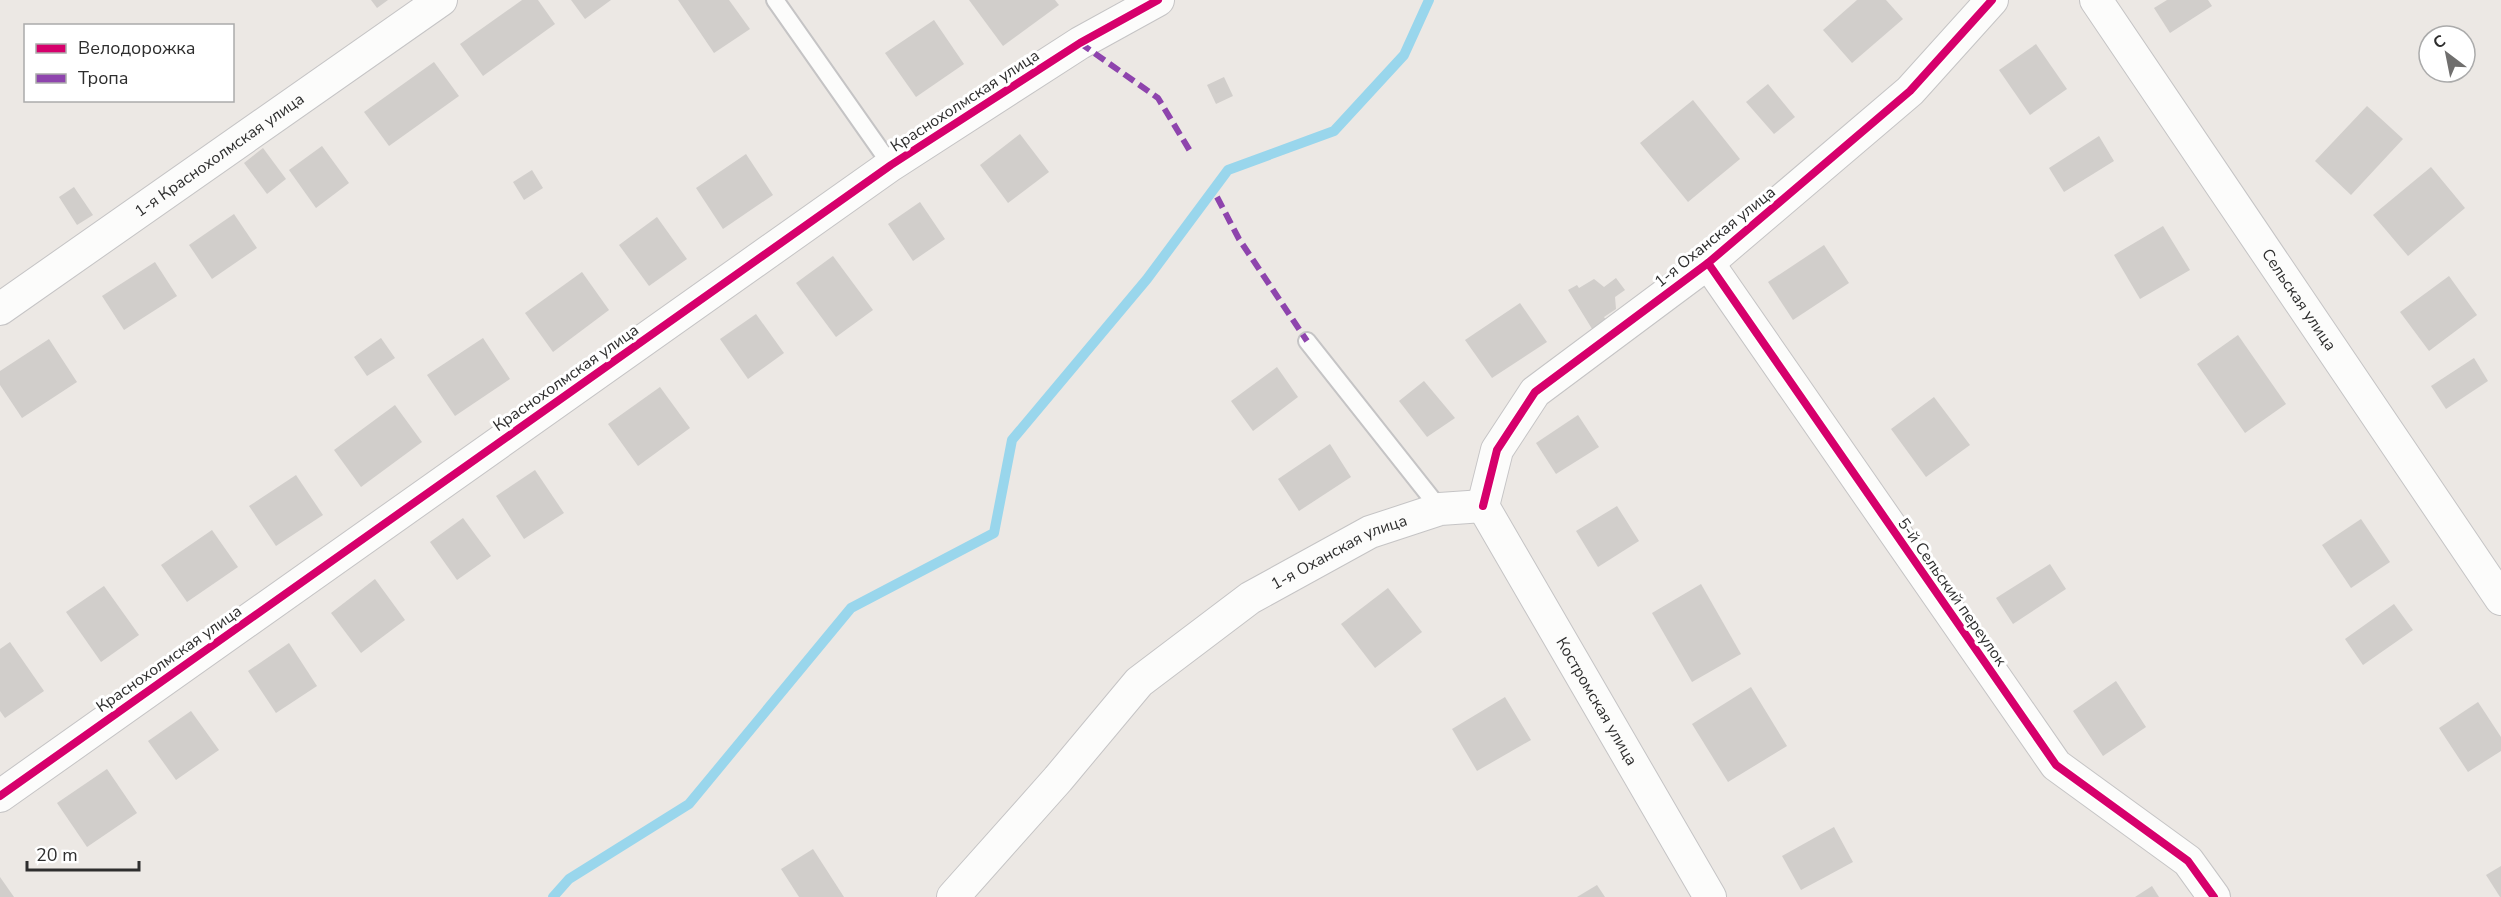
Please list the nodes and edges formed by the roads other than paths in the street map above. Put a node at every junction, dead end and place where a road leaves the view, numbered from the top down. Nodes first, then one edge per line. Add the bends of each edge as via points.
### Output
1 (441, 0) edge
2 (775, 0) edge
3 (1158, 0) edge
4 (1992, 0) edge
5 (2096, 0) edge
6 (891, 165) junction
7 (1708, 263) junction
8 (0, 309) edge
9 (1307, 341) dead end
10 (1483, 506) junction
11 (1440, 508) junction
12 (2501, 600) edge
13 (0, 796) edge
14 (953, 897) edge
15 (1710, 897) edge
16 (2214, 897) edge

1 - 8 street, 1-я Краснохолмская улица
2 - 6 lane
3 - 6 street, Краснохолмская улица via 1080,44
4 - 7 street, 1-я Оханская улица via 1910,91
5 - 12 street, Сельская улица
6 - 13 street, Краснохолмская улица
7 - 10 street, 1-я Оханская улица via 1535,392 1497,450
7 - 16 street, 5-й Сельский переулок via 2055,765 2188,861
9 - 11 lane
10 - 11 street, 1-я Оханская улица
10 - 15 street, Костромская улица
11 - 14 street, 1-я Оханская улица via 1370,532 1250,598 1139,682

